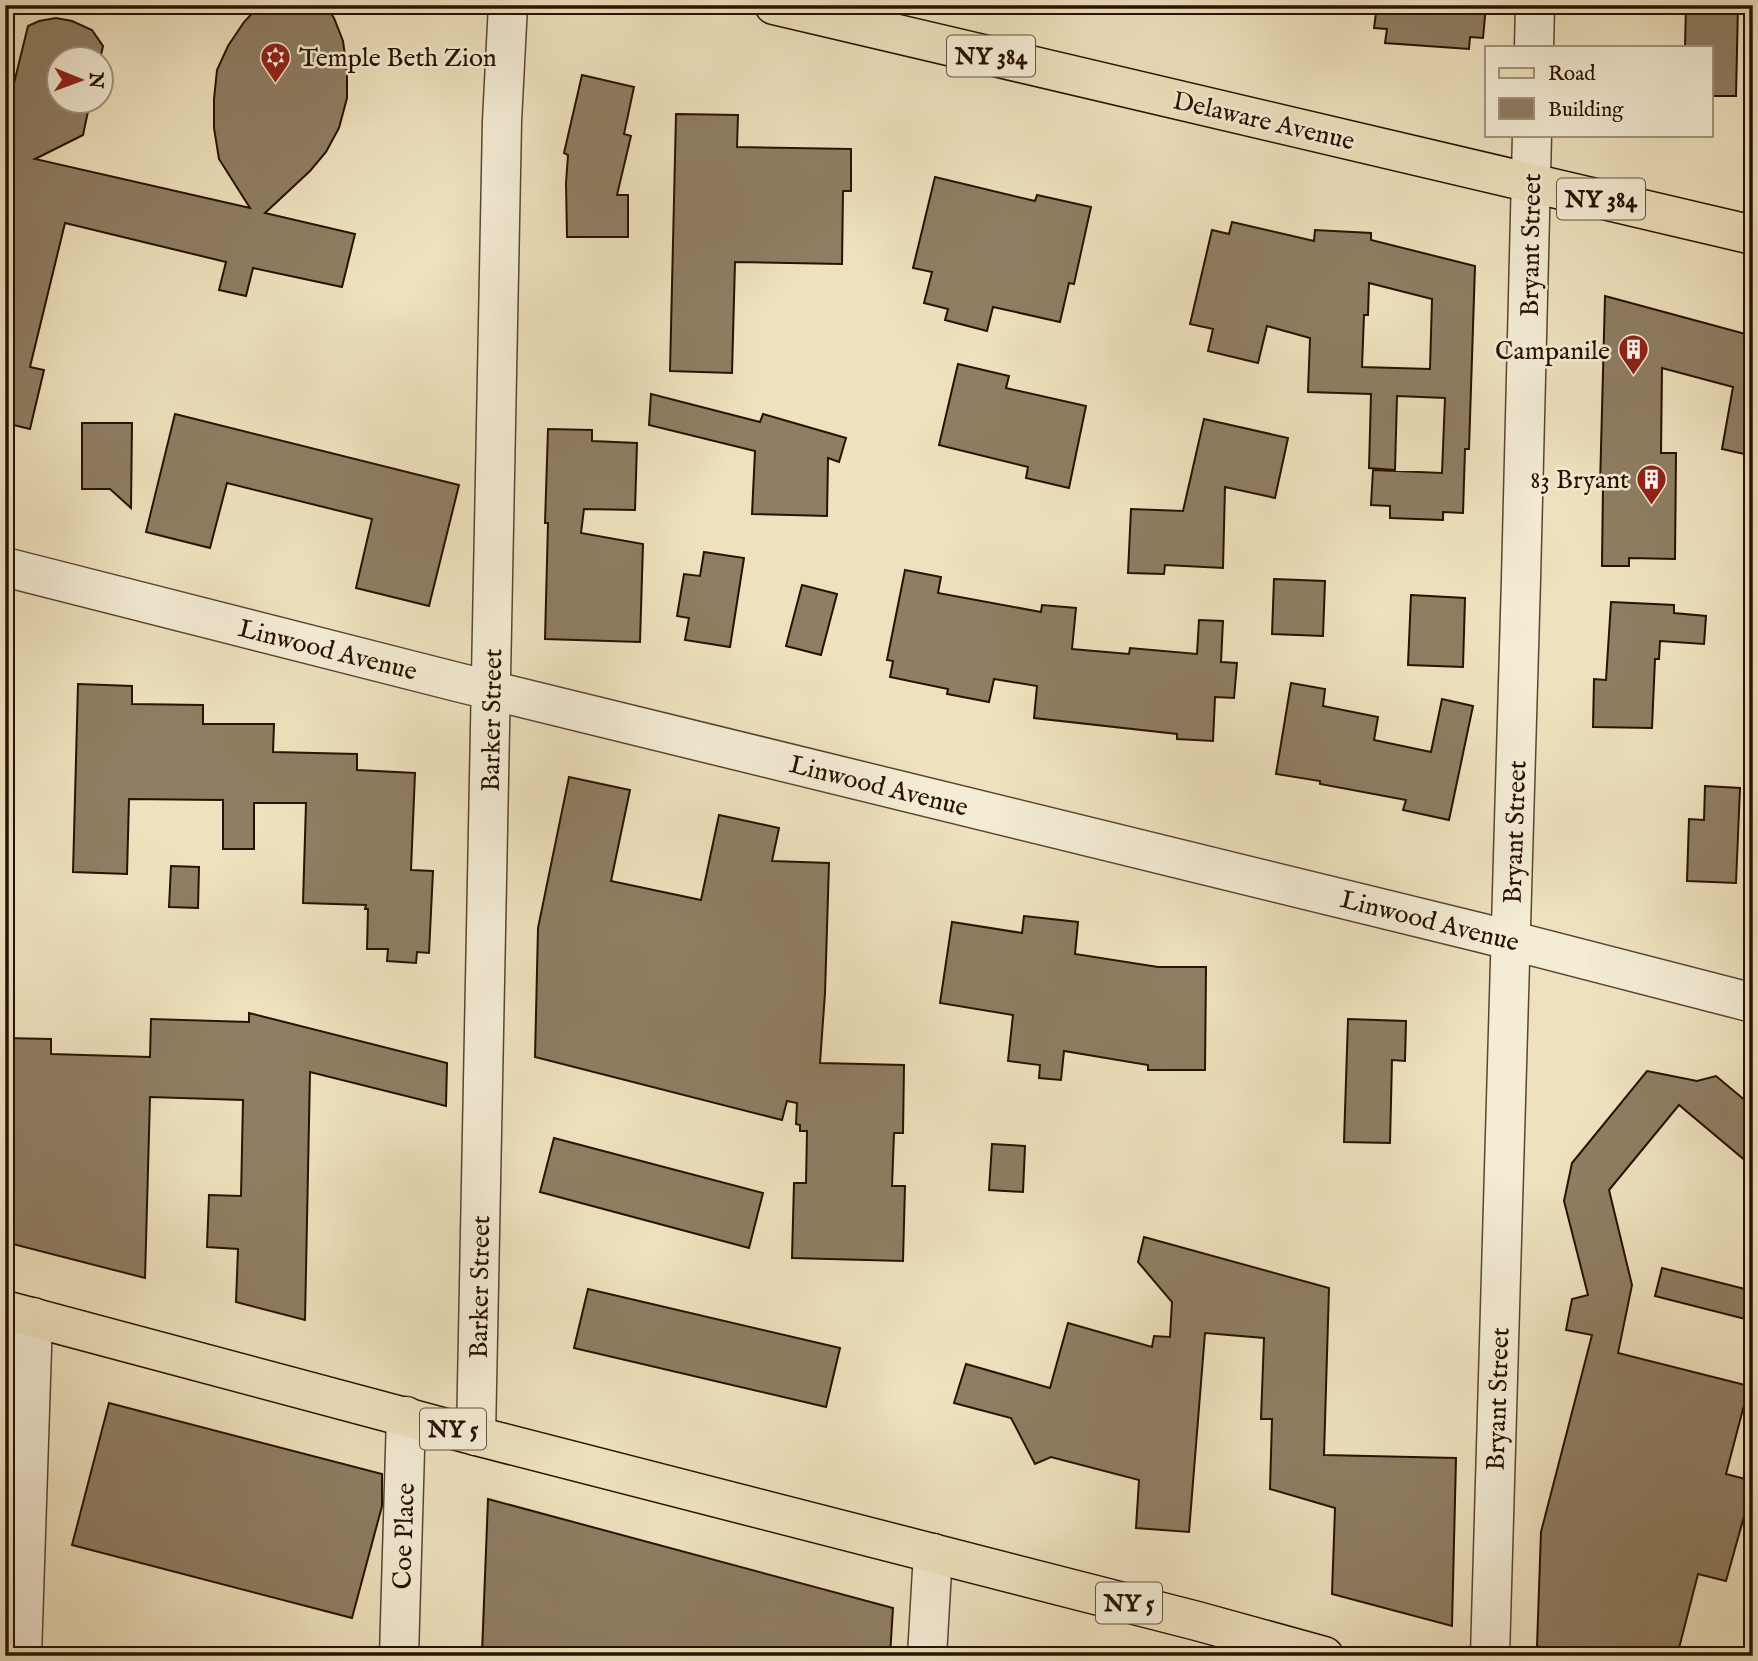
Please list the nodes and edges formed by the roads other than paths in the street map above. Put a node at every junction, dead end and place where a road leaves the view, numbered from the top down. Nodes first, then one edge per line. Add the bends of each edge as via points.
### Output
1 (508, 5) edge
2 (775, 5) edge
3 (1535, 5) edge
4 (1534, 46) edge
5 (1532, 136) edge
6 (1531, 182) junction
7 (1753, 235) edge
8 (5, 567) edge
9 (491, 690) junction
10 (1511, 941) junction
11 (1753, 1003) edge
12 (19, 1313) edge
13 (406, 1416) junction
14 (476, 1436) junction
15 (933, 1553) junction
16 (22, 1656) edge
17 (399, 1656) edge
18 (927, 1656) edge
19 (1324, 1656) edge
20 (1490, 1656) edge

1 - 9 street, Barker Street
2 - 6 main road, Delaware Avenue / NY 384
3 - 4 street
5 - 6 street, Bryant Street
6 - 7 main road, Delaware Avenue / NY 384
6 - 10 street, Bryant Street
8 - 9 street, Linwood Avenue
9 - 10 street, Linwood Avenue
9 - 14 street, Barker Street
10 - 11 street, Linwood Avenue
10 - 20 street, Bryant Street
12 - 13 main road, NY 5
12 - 16 street
13 - 14 main road, NY 5
13 - 17 street, Coe Place
14 - 15 main road, NY 5
15 - 18 street
15 - 19 main road, NY 5

